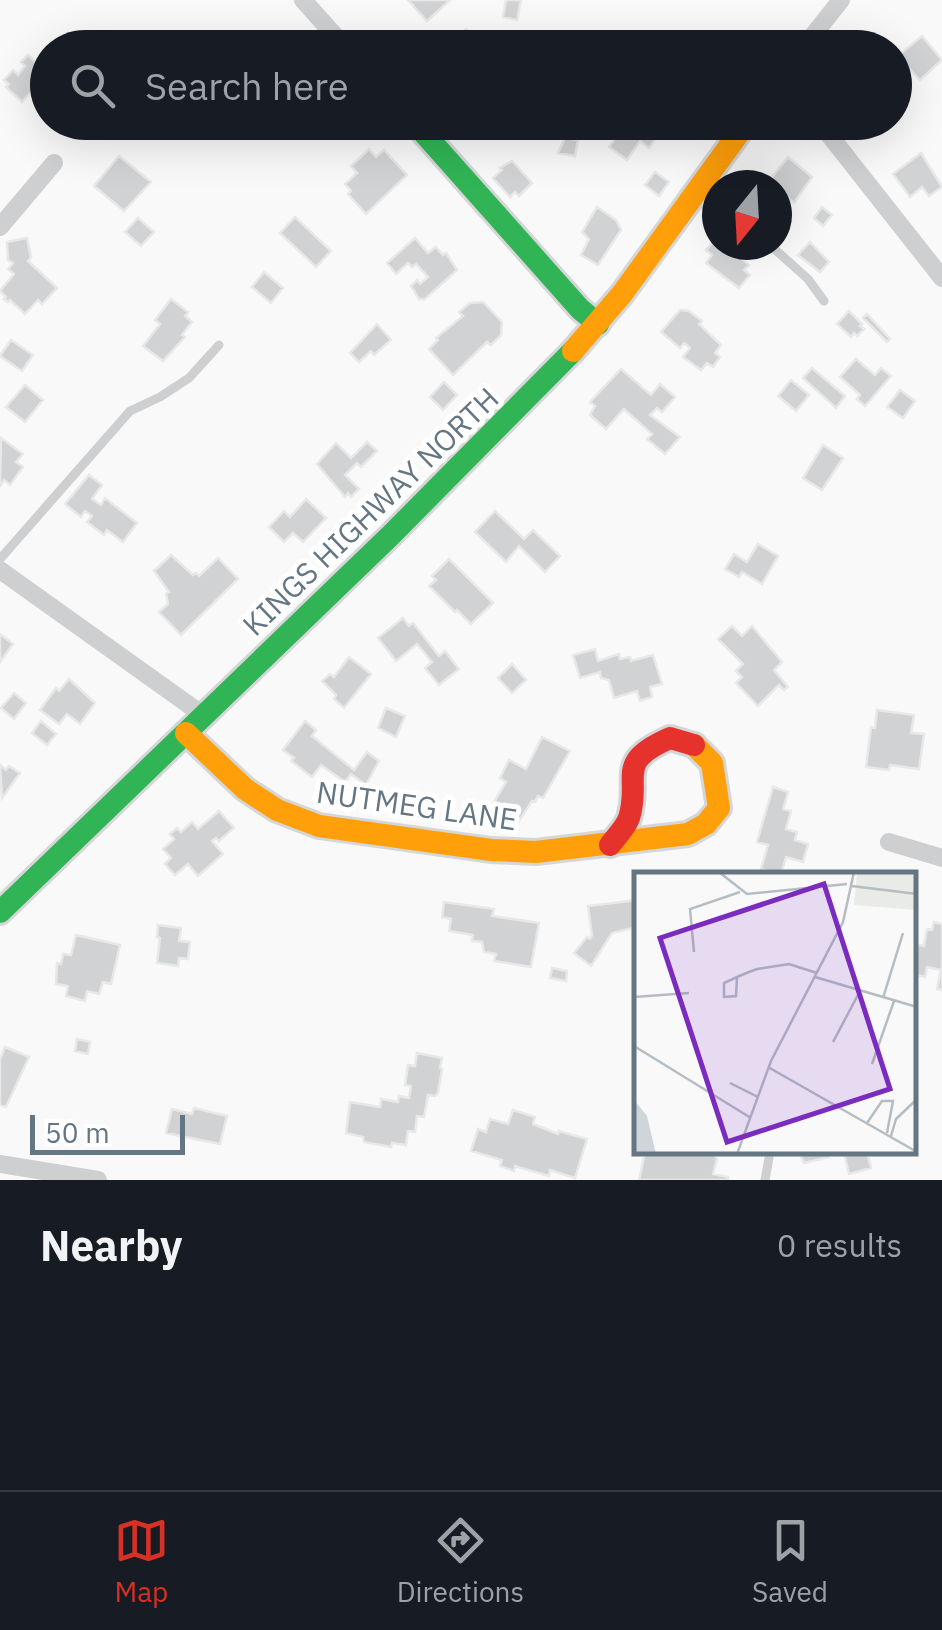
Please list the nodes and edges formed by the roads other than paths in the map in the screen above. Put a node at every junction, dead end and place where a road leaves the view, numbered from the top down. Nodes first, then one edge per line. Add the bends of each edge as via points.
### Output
1 (303, 0) edge
2 (842, 0) edge
3 (330, 30) edge
4 (818, 30) edge
5 (430, 140) edge
6 (737, 140) edge
7 (833, 140) edge
8 (54, 162) dead end
9 (721, 170) edge
10 (702, 200) edge
11 (0, 227) edge
12 (787, 260) edge
13 (942, 278) edge
14 (824, 301) dead end
15 (598, 324) junction
16 (219, 345) dead end
17 (0, 559) edge
18 (0, 570) edge
19 (204, 715) junction
20 (186, 733) junction
21 (889, 842) dead end
22 (610, 846) junction
23 (942, 858) edge
24 (0, 912) edge
25 (769, 1155) edge
26 (0, 1164) edge
27 (98, 1180) edge
28 (765, 1180) edge

1 - 3 street
2 - 4 street
5 - 15 street
6 - 9 street, KINGS HIGHWAY NORTH
7 - 13 street
8 - 11 street
10 - 15 street, KINGS HIGHWAY NORTH
12 - 14 lane
15 - 19 street, KINGS HIGHWAY NORTH
16 - 17 lane via 190,378 130,411
18 - 19 street
19 - 20 street, KINGS HIGHWAY NORTH
20 - 22 street, NUTMEG LANE via 246,789 318,826 491,850
20 - 24 street, KINGS HIGHWAY NORTH
21 - 23 street
22 - 22 street, NUTMEG LANE via 688,834 706,824 719,808 712,762 694,745 670,738 648,748 632,770 629,819
25 - 28 lane
26 - 27 street

